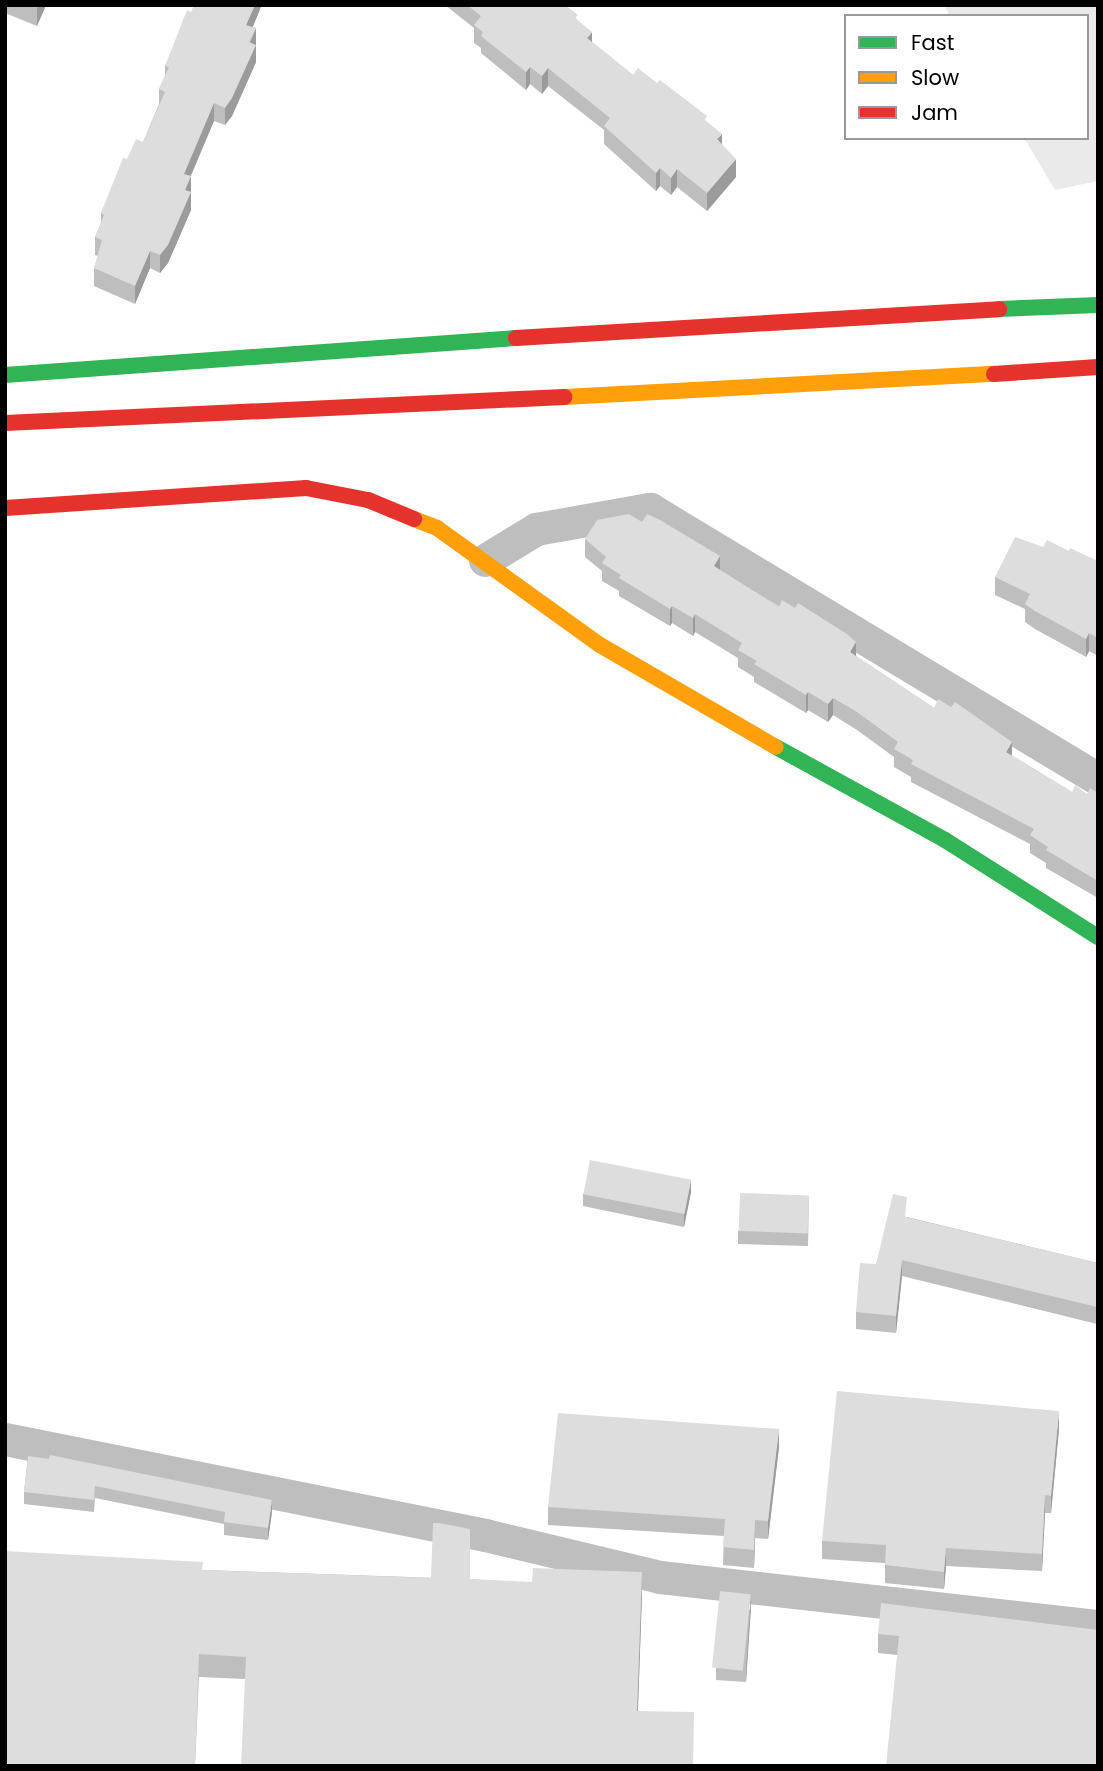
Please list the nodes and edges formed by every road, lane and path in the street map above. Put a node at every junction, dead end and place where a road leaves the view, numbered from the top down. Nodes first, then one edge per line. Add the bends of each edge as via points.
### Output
1 (1098, 305) edge
2 (1098, 367) edge
3 (5, 375) edge
4 (5, 423) edge
5 (5, 508) edge
6 (485, 559) junction
7 (1098, 779) edge
8 (1098, 937) edge
9 (5, 1439) edge
10 (1098, 1626) edge

1 - 3 main road via 766,320
2 - 4 main road via 765,388
5 - 6 main road via 306,488 368,500 438,528
6 - 7 street via 536,529 650,509
6 - 8 main road via 600,645 945,840
9 - 10 street via 485,1535 660,1577

